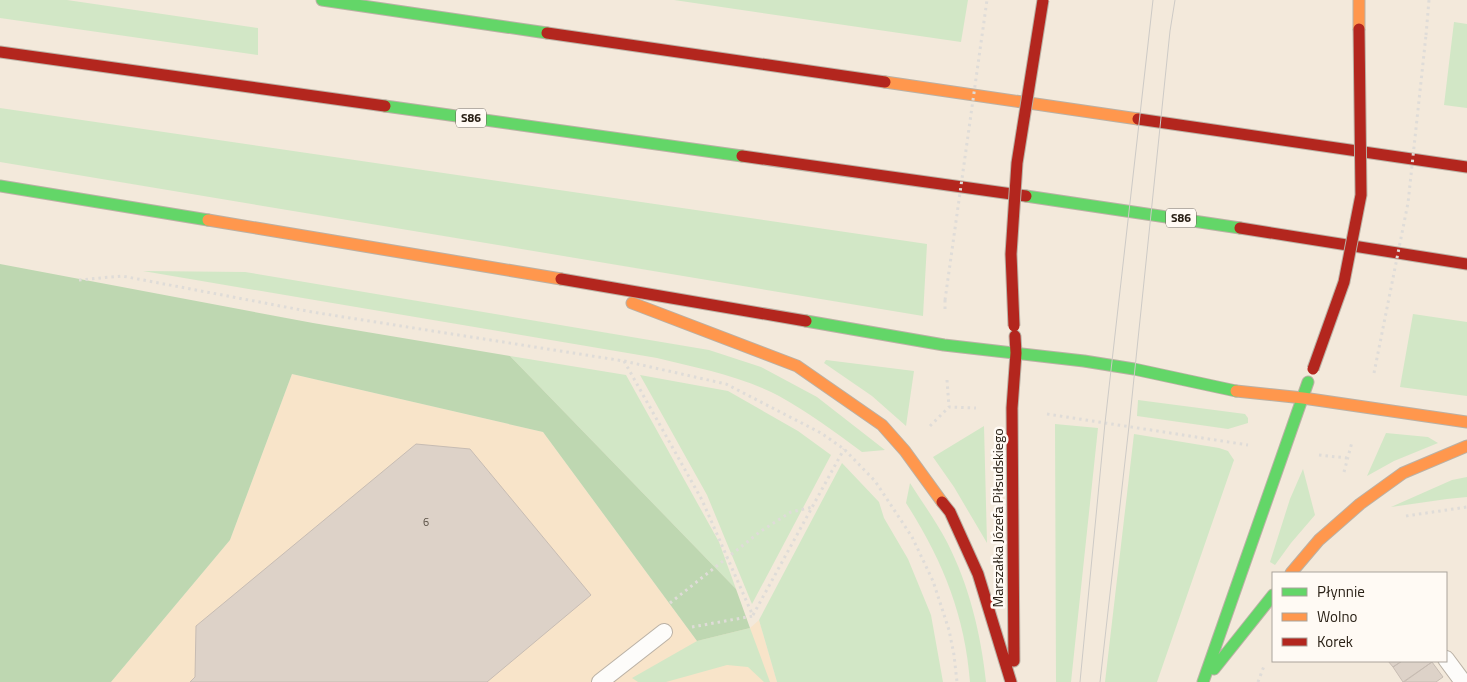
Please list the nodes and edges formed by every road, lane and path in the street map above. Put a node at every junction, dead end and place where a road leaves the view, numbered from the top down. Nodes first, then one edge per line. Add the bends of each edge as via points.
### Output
1 (322, 0) edge
2 (987, 0) edge
3 (1043, 0) edge
4 (1359, 0) edge
5 (1429, 0) edge
6 (0, 52) edge
7 (1467, 167) edge
8 (0, 186) edge
9 (1467, 264) edge
10 (79, 280) dead end
11 (570, 280) junction
12 (945, 300) dead end
13 (1016, 353) junction
14 (624, 361) junction
15 (1374, 373) dead end
16 (1303, 398) junction
17 (1012, 408) junction
18 (1467, 422) edge
19 (1467, 446) edge
20 (844, 449) junction
21 (1284, 450) junction
22 (904, 451) junction
23 (1347, 458) dead end
24 (875, 481) junction
25 (812, 507) junction
26 (1467, 507) edge
27 (1403, 516) dead end
28 (728, 558) junction
29 (1292, 572) edge
30 (1272, 596) edge
31 (753, 616) junction
32 (664, 632) junction
33 (1447, 660) edge
34 (600, 682) edge
35 (957, 682) edge
36 (1012, 682) edge
37 (1203, 682) edge
38 (1463, 682) edge

1 - 7 main road
2 - 12 path, bridge
3 - 13 main road, Marszałka Józefa Piłsudskiego, bridge via 1017,163 1011,254
4 - 16 main road, bridge via 1361,195 1344,282
5 - 15 path, bridge via 1408,203
6 - 9 main road, S86 via 1115,208
8 - 11 main road
10 - 14 path via 122,276 312,312
11 - 13 main road via 944,345
11 - 22 main road via 797,366 882,425
13 - 16 main road via 1134,369 1231,390
13 - 17 main road, Marszałka Józefa Piłsudskiego
14 - 20 path via 726,384 821,433
14 - 28 path via 702,500
16 - 18 main road
16 - 21 main road
17 - 21 path
17 - 22 path via 949,407
17 - 36 main road, Marszałka Józefa Piłsudskiego
19 - 29 main road via 1403,473 1360,504 1319,540
20 - 24 path
20 - 25 path
21 - 23 path
21 - 37 main road
22 - 24 path
22 - 36 main road via 950,512 978,574
24 - 35 path via 912,536 933,581 949,630
25 - 28 path via 791,512
25 - 31 path
26 - 27 path
28 - 31 path
28 - 32 path via 664,607
30 - 37 main road
31 - 32 path
32 - 34 lane
33 - 38 lane

